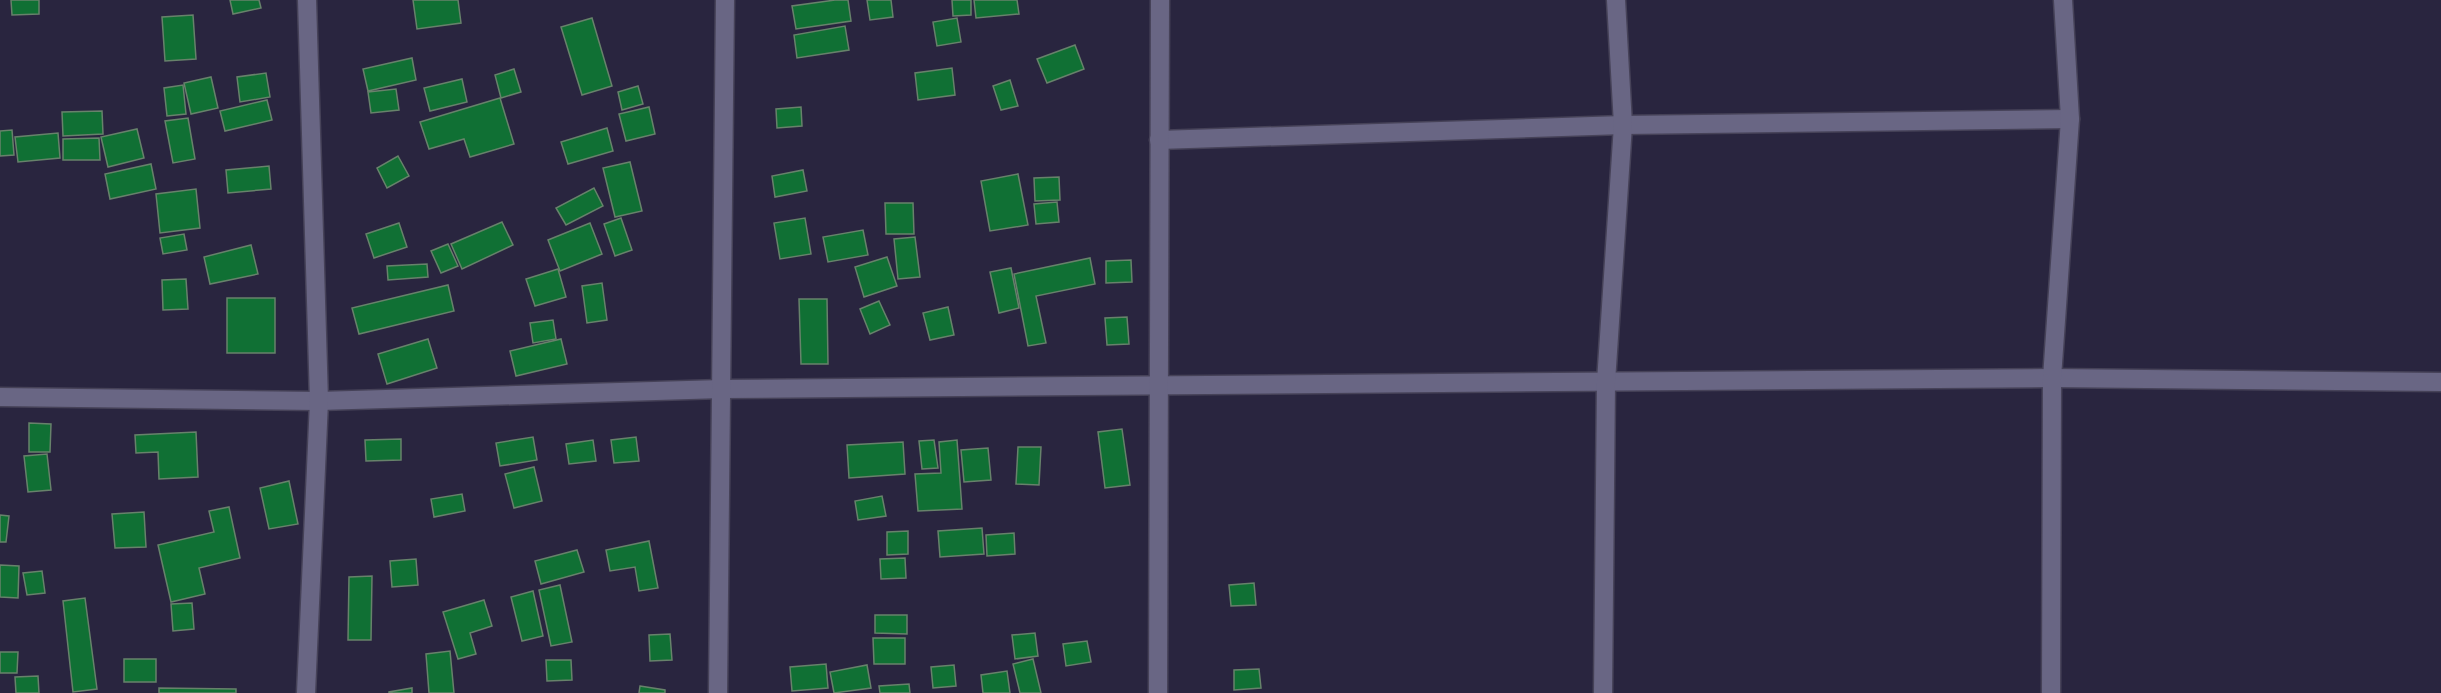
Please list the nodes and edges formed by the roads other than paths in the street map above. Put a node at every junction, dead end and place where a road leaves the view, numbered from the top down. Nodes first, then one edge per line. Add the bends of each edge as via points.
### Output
1 (308, 0) edge
2 (726, 0) edge
3 (1160, 0) edge
4 (1616, 0) edge
5 (2063, 0) edge
6 (2070, 119) junction
7 (1623, 125) junction
8 (1159, 140) junction
9 (2052, 378) junction
10 (1605, 382) junction
11 (2441, 382) edge
12 (1159, 386) junction
13 (722, 389) junction
14 (0, 398) edge
15 (319, 401) junction
16 (306, 693) edge
17 (718, 693) edge
18 (1158, 693) edge
19 (1603, 693) edge
20 (2051, 693) edge

1 - 15 street
2 - 13 street
3 - 8 street
4 - 7 street
5 - 6 street
6 - 7 street
6 - 9 street
7 - 8 street
7 - 10 street
8 - 12 street
9 - 10 street
9 - 11 street
9 - 20 street
10 - 12 street
10 - 19 street
12 - 13 street
12 - 18 street
13 - 15 street
13 - 17 street
14 - 15 street
15 - 16 street

